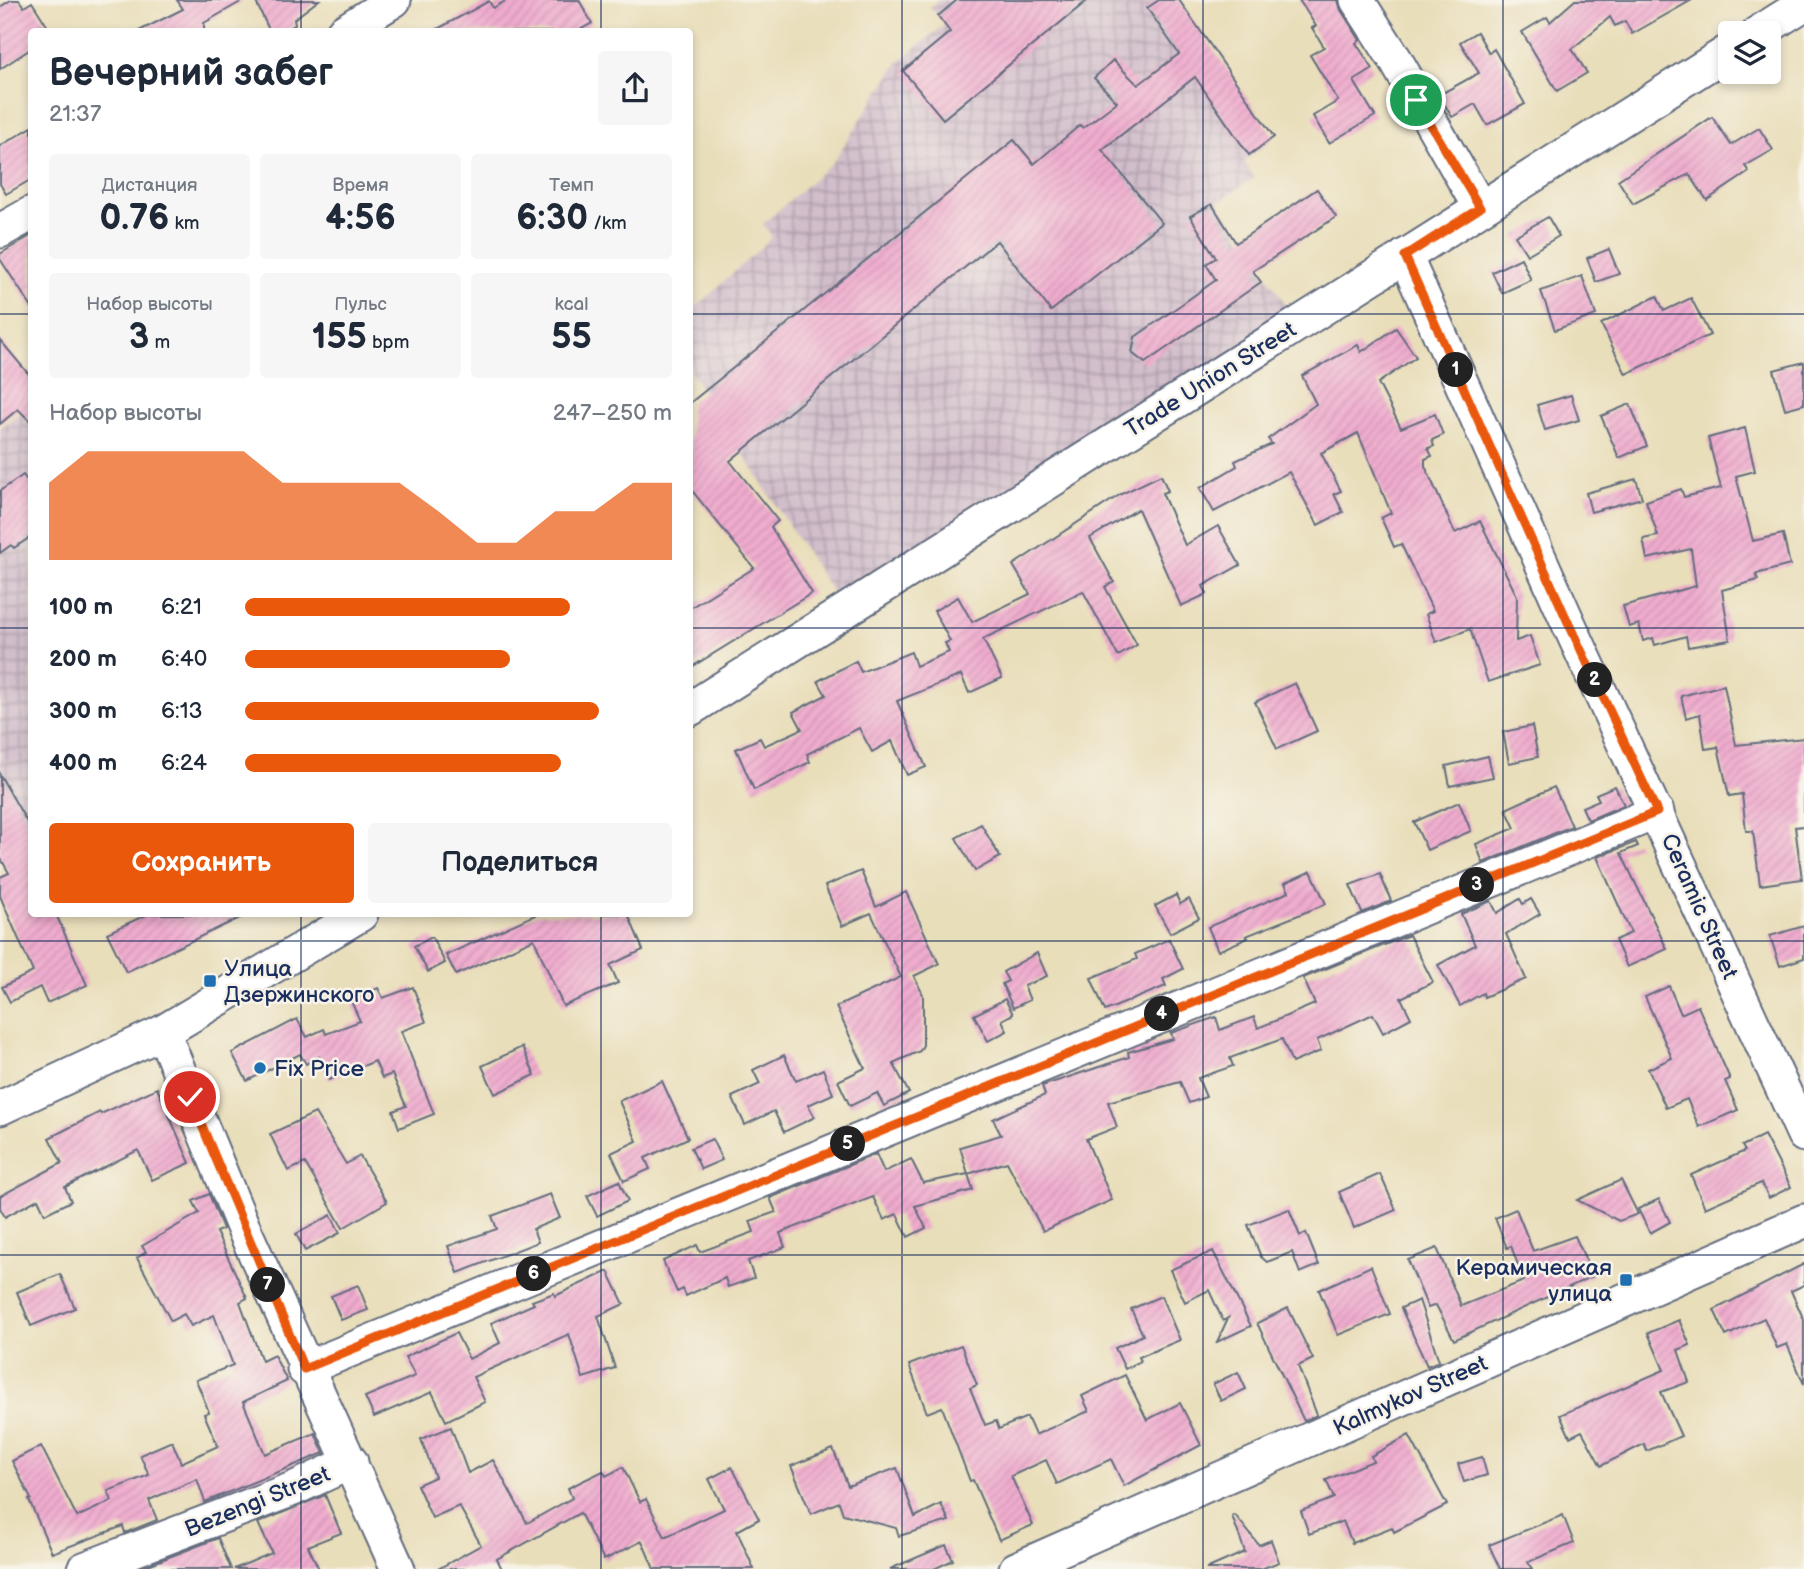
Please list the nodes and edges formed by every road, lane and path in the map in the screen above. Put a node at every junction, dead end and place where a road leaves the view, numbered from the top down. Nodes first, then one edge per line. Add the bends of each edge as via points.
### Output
1 (394, 0) edge
2 (1357, 0) edge
3 (1804, 4) edge
4 (1777, 21) edge
5 (349, 28) edge
6 (1718, 58) edge
7 (1480, 208) junction
8 (28, 215) edge
9 (0, 231) edge
10 (1405, 256) junction
11 (693, 707) edge
12 (1657, 812) junction
13 (356, 917) edge
14 (163, 1032) junction
15 (0, 1108) edge
16 (1804, 1135) edge
17 (1804, 1221) edge
18 (304, 1369) junction
19 (351, 1462) junction
20 (83, 1569) edge
21 (398, 1569) edge
22 (1016, 1569) edge

1 - 5 street
2 - 7 street
3 - 4 street
6 - 7 street, Trade Union Street
7 - 10 street, Trade Union Street
8 - 9 street
10 - 11 street, Trade Union Street
10 - 12 street, Ceramic Street
12 - 16 street, Ceramic Street
12 - 18 street
13 - 14 street
14 - 15 street
14 - 18 street
17 - 22 street, Kalmykov Street
18 - 19 street
19 - 20 street, Bezengi Street via 293,1489
19 - 21 street

